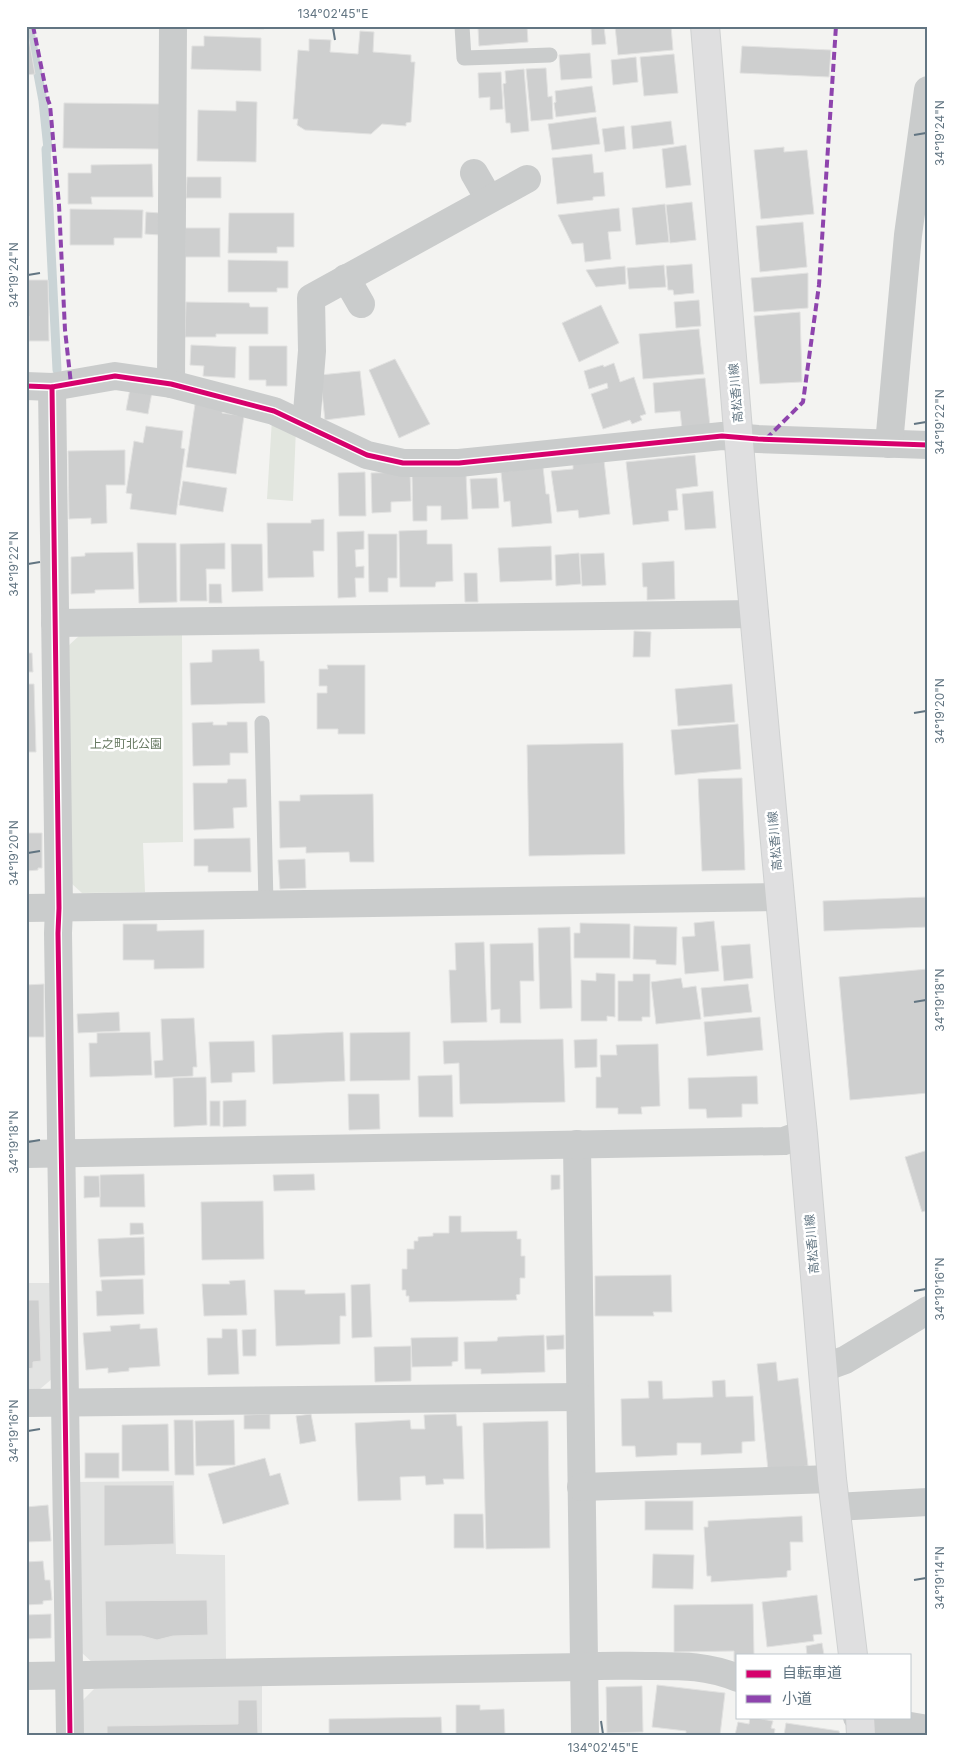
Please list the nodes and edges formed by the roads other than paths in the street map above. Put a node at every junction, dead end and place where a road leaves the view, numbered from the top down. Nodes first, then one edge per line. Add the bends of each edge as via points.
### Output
1 (173, 26) edge
2 (462, 26) edge
3 (705, 26) edge
4 (550, 55) dead end
5 (928, 90) edge
6 (474, 173) dead end
7 (527, 179) dead end
8 (489, 200) junction
9 (346, 278) junction
10 (361, 304) dead end
11 (171, 384) junction
12 (39, 387) edge
13 (306, 425) junction
14 (740, 438) junction
15 (889, 444) junction
16 (928, 445) edge
17 (755, 614) junction
18 (55, 623) junction
19 (262, 723) dead end
20 (780, 897) junction
21 (266, 905) junction
22 (26, 908) edge
23 (59, 908) junction
24 (803, 1134) junction
25 (577, 1144) junction
26 (62, 1153) junction
27 (26, 1154) edge
28 (928, 1310) edge
29 (823, 1368) junction
30 (580, 1397) junction
31 (26, 1403) edge
32 (66, 1403) junction
33 (832, 1479) junction
34 (582, 1487) junction
35 (928, 1502) edge
36 (835, 1507) junction
37 (853, 1654) edge
38 (584, 1667) junction
39 (70, 1675) junction
40 (26, 1676) edge
41 (736, 1677) edge
42 (859, 1718) edge
43 (865, 1718) edge
44 (928, 1729) edge
45 (70, 1735) edge
46 (585, 1735) edge
47 (861, 1735) edge

1 - 11 street
2 - 4 lane via 464,58
3 - 14 main road, 高松香川線
5 - 15 street via 908,235
6 - 8 street
7 - 8 street
8 - 9 street
9 - 10 street
9 - 13 street via 311,298 312,351
11 - 12 street via 115,376
11 - 13 street via 274,410
12 - 18 street
13 - 14 street via 367,455 403,463 460,463 710,437
14 - 15 street
14 - 17 main road, 高松香川線
15 - 16 street
17 - 18 street
17 - 20 main road, 高松香川線
18 - 23 street
19 - 21 lane
20 - 21 street
20 - 24 main road, 高松香川線
21 - 23 street
22 - 23 street
23 - 26 street
24 - 25 street via 784,1141
24 - 29 main road, 高松香川線
25 - 26 street
25 - 30 street
26 - 27 street
26 - 32 street
28 - 29 street via 845,1360
29 - 33 main road, 高松香川線
30 - 32 street
30 - 34 street
31 - 32 street
32 - 39 street
33 - 34 street
33 - 36 main road, 高松香川線
34 - 38 street
35 - 36 street
36 - 37 main road, 高松香川線
38 - 39 street
38 - 41 street via 696,1666
38 - 46 street
39 - 40 street
39 - 45 street
42 - 47 main road
43 - 44 street

